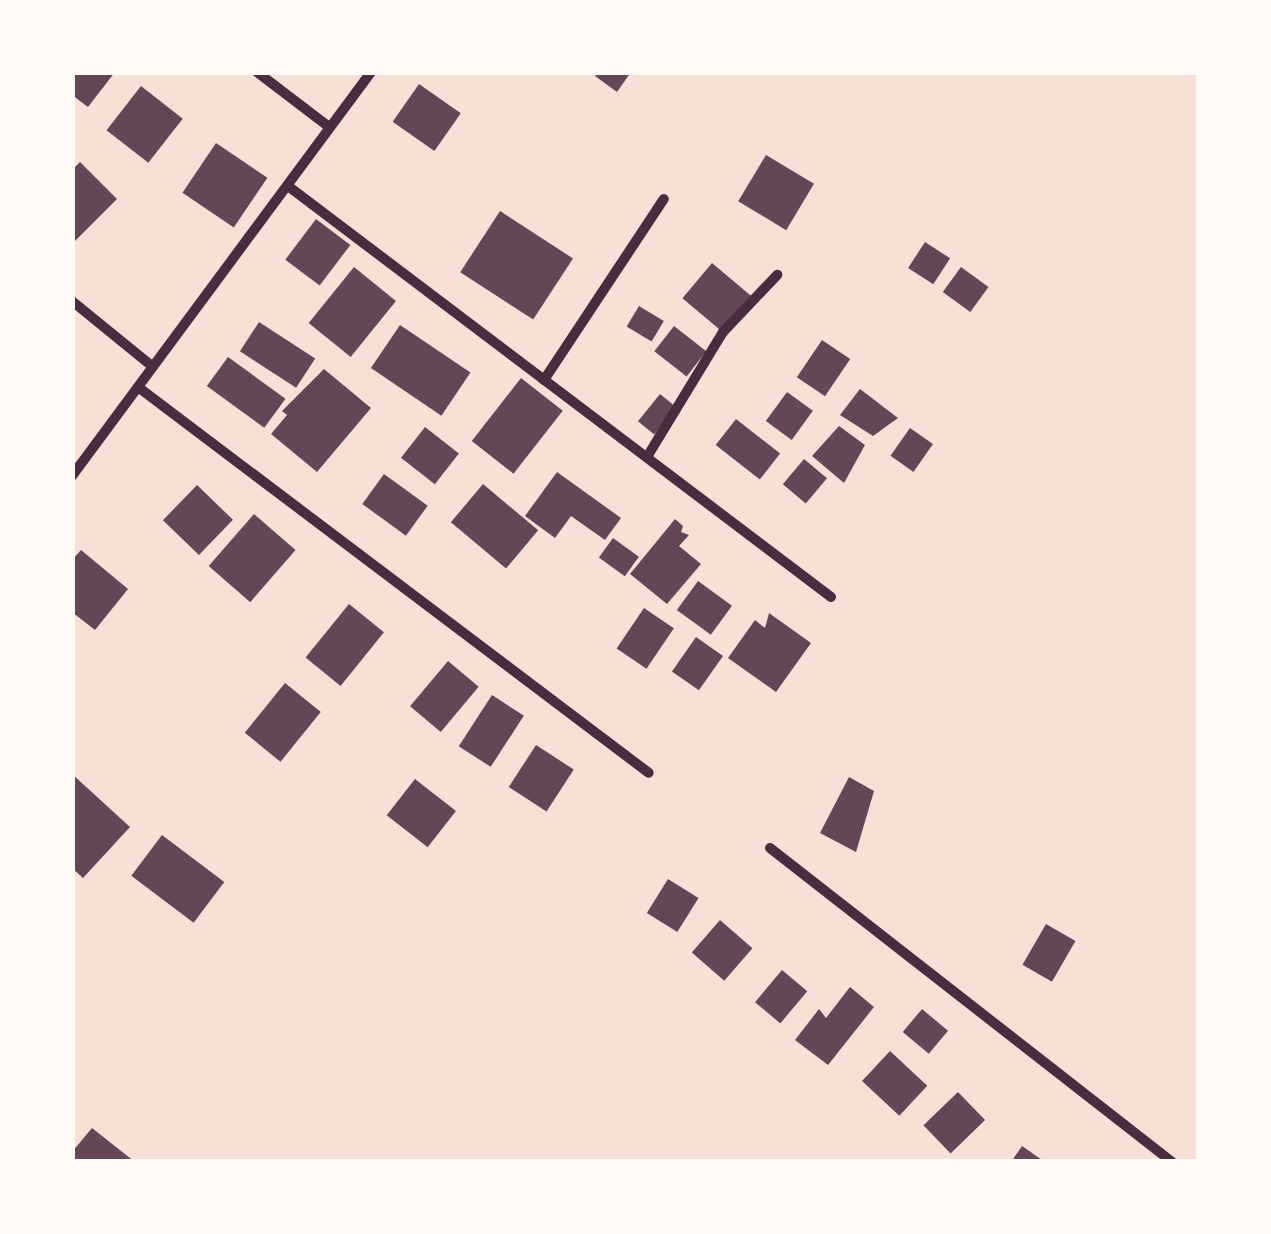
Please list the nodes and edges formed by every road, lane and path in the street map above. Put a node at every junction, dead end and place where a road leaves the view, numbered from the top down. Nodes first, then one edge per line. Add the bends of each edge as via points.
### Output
1 (257, 72) edge
2 (371, 72) edge
3 (328, 126) junction
4 (288, 186) junction
5 (664, 200) dead end
6 (776, 275) dead end
7 (72, 302) edge
8 (153, 367) junction
9 (544, 380) junction
10 (138, 387) junction
11 (647, 458) junction
12 (72, 476) edge
13 (831, 597) dead end
14 (650, 773) dead end
15 (770, 848) dead end
16 (1172, 1162) edge

1 - 3 street
2 - 3 street
3 - 4 street
4 - 8 street
4 - 9 street
5 - 9 street
6 - 11 street via 724,332
7 - 8 street
8 - 10 street
9 - 11 street
10 - 12 street
10 - 14 street
11 - 13 street
15 - 16 street

